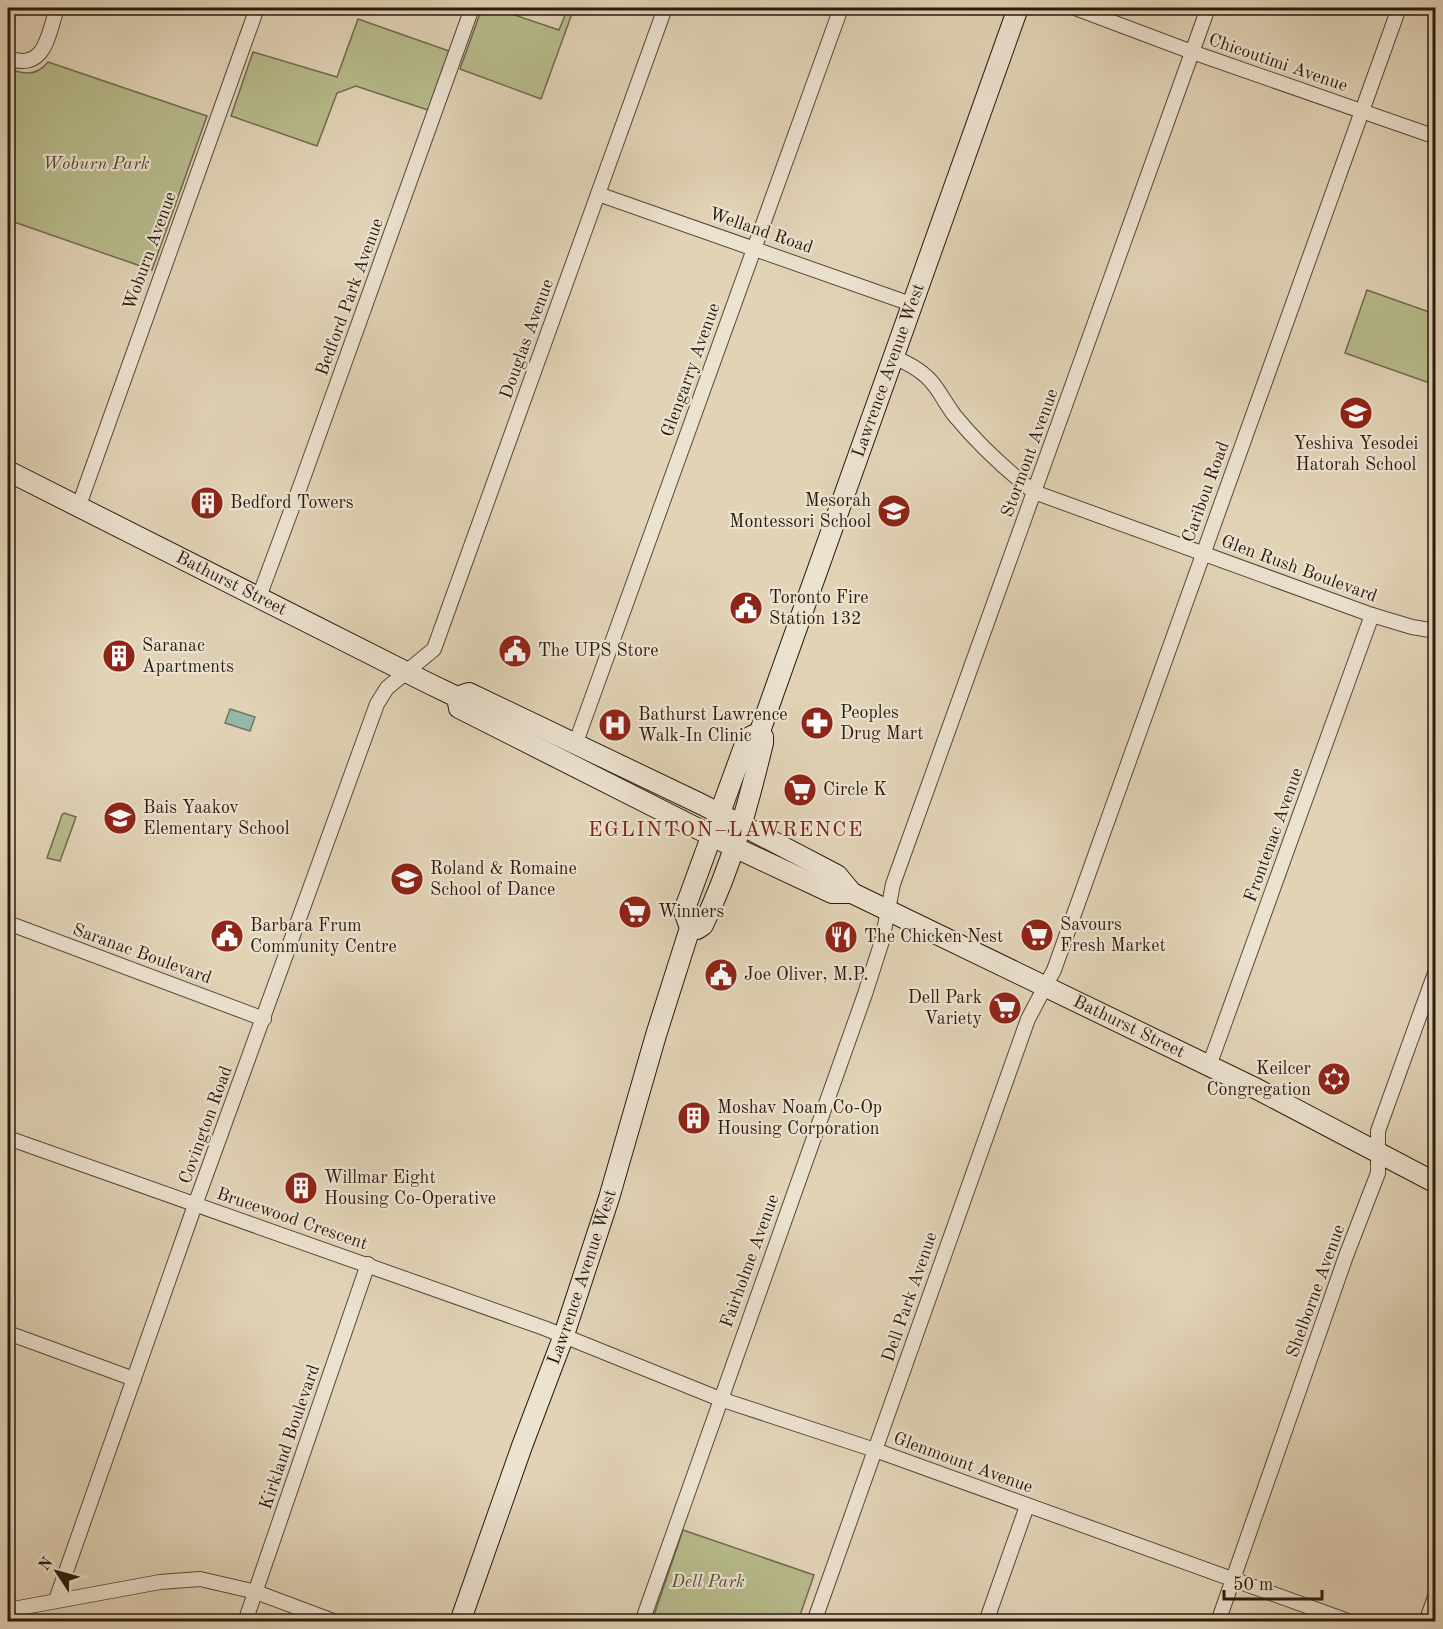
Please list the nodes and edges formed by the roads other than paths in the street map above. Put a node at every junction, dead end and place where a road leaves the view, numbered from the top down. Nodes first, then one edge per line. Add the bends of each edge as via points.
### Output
1 (57, 8) edge
2 (257, 8) edge
3 (472, 8) edge
4 (665, 8) edge
5 (841, 8) edge
6 (1018, 8) edge
7 (1075, 8) edge
8 (1208, 8) edge
9 (1400, 8) edge
10 (1192, 52) junction
11 (8, 58) edge
12 (1362, 111) junction
13 (1436, 137) edge
14 (598, 194) junction
15 (755, 248) junction
16 (911, 304) junction
17 (893, 357) junction
18 (8, 471) edge
19 (1034, 492) junction
20 (78, 508) junction
21 (1203, 553) junction
22 (259, 597) junction
23 (1372, 615) junction
24 (1436, 631) edge
25 (407, 672) junction
26 (457, 697) junction
27 (759, 734) junction
28 (575, 744) junction
29 (718, 814) junction
30 (742, 825) junction
31 (710, 835) junction
32 (734, 847) junction
33 (852, 893) junction
34 (888, 911) junction
35 (8, 923) edge
36 (690, 928) junction
37 (1436, 970) edge
38 (1044, 987) junction
39 (264, 1018) junction
40 (1209, 1066) junction
41 (8, 1138) edge
42 (1378, 1153) junction
43 (1436, 1183) edge
44 (195, 1205) junction
45 (368, 1264) junction
46 (8, 1333) edge
47 (564, 1335) junction
48 (134, 1379) junction
49 (720, 1399) junction
50 (875, 1450) junction
51 (1028, 1506) junction
52 (1234, 1578) junction
53 (256, 1592) junction
54 (1436, 1594) edge
55 (56, 1600) junction
56 (8, 1610) edge
57 (245, 1622) edge
58 (336, 1622) edge
59 (460, 1622) edge
60 (642, 1622) edge
61 (814, 1622) edge
62 (986, 1622) edge
63 (1218, 1622) edge
64 (1351, 1622) edge
65 (1426, 1622) edge

1 - 11 street via 41,52 34,60
2 - 20 street, Woburn Avenue
3 - 22 street, Bedford Park Avenue
4 - 14 street, Douglas Avenue
5 - 15 street, Glengarry Avenue
6 - 16 main road, Lawrence Avenue West
7 - 10 street, Chicoutimi Avenue
8 - 10 street, Stormont Avenue
9 - 12 street, Caribou Road
10 - 12 street, Chicoutimi Avenue
10 - 19 street, Stormont Avenue
12 - 13 street, Chicoutimi Avenue
12 - 21 street, Caribou Road
14 - 15 street, Welland Road
14 - 25 street, Douglas Avenue via 434,649
15 - 16 street, Welland Road
15 - 28 street, Glengarry Avenue
16 - 17 main road, Lawrence Avenue West
17 - 19 street, Glen Rush Boulevard via 930,380 977,441
17 - 27 main road, Lawrence Avenue West
18 - 20 main road, Bathurst Street
19 - 21 street, Glen Rush Boulevard
19 - 34 street, Stormont Avenue via 893,884
20 - 22 main road, Bathurst Street
21 - 23 street, Glen Rush Boulevard
21 - 38 street, Caribou Road via 1058,961
22 - 25 main road, Bathurst Street
23 - 24 street, Glen Rush Boulevard
23 - 40 street, Frontenac Avenue
25 - 26 main road, Bathurst Street
25 - 39 street, Covington Road via 387,688 377,704
26 - 28 main road, Bathurst Street via 469,693
26 - 31 main road, Bathurst Street via 459,708
27 - 29 main road, Lawrence Avenue West via 747,740
27 - 30 main road, Lawrence Avenue West via 763,743
28 - 29 main road, Bathurst Street
29 - 30 main road, Bathurst Street
29 - 31 main road, Lawrence Avenue West
30 - 32 main road, Lawrence Avenue West
30 - 33 main road, Bathurst Street via 837,875
31 - 32 main road, Bathurst Street
31 - 36 main road, Lawrence Avenue West via 684,910
32 - 33 main road, Bathurst Street via 832,893
32 - 36 main road, Lawrence Avenue West via 703,925
33 - 34 main road, Bathurst Street
34 - 38 main road, Bathurst Street
34 - 49 street, Fairholme Avenue via 865,994
35 - 39 street, Saranac Boulevard
36 - 47 main road, Lawrence Avenue West
37 - 42 street, Shelborne Avenue via 1378,1131
38 - 40 main road, Bathurst Street
38 - 50 street, Dell Park Avenue via 1028,1019
39 - 44 street, Covington Road
40 - 42 main road, Bathurst Street
41 - 44 street, Brucewood Crescent
42 - 43 main road, Bathurst Street
42 - 52 street, Shelborne Avenue via 1378,1173
44 - 45 street, Brucewood Crescent
44 - 48 street, Covington Road
45 - 47 street, Brucewood Crescent
45 - 53 street, Kirkland Boulevard
46 - 48 street
47 - 49 street, Glenmount Avenue
47 - 59 main road, Lawrence Avenue West
48 - 55 street, Covington Road
49 - 50 street, Glenmount Avenue
49 - 60 street, Fairholme Avenue
50 - 51 street, Glenmount Avenue
50 - 61 street, Dell Park Avenue
51 - 52 street, Glenmount Avenue
51 - 62 street
52 - 63 street, Shelborne Avenue
52 - 64 street, Glenmount Avenue
53 - 55 street via 200,1579
53 - 57 street, Kirkland Boulevard
53 - 58 street
54 - 65 street
55 - 56 street

